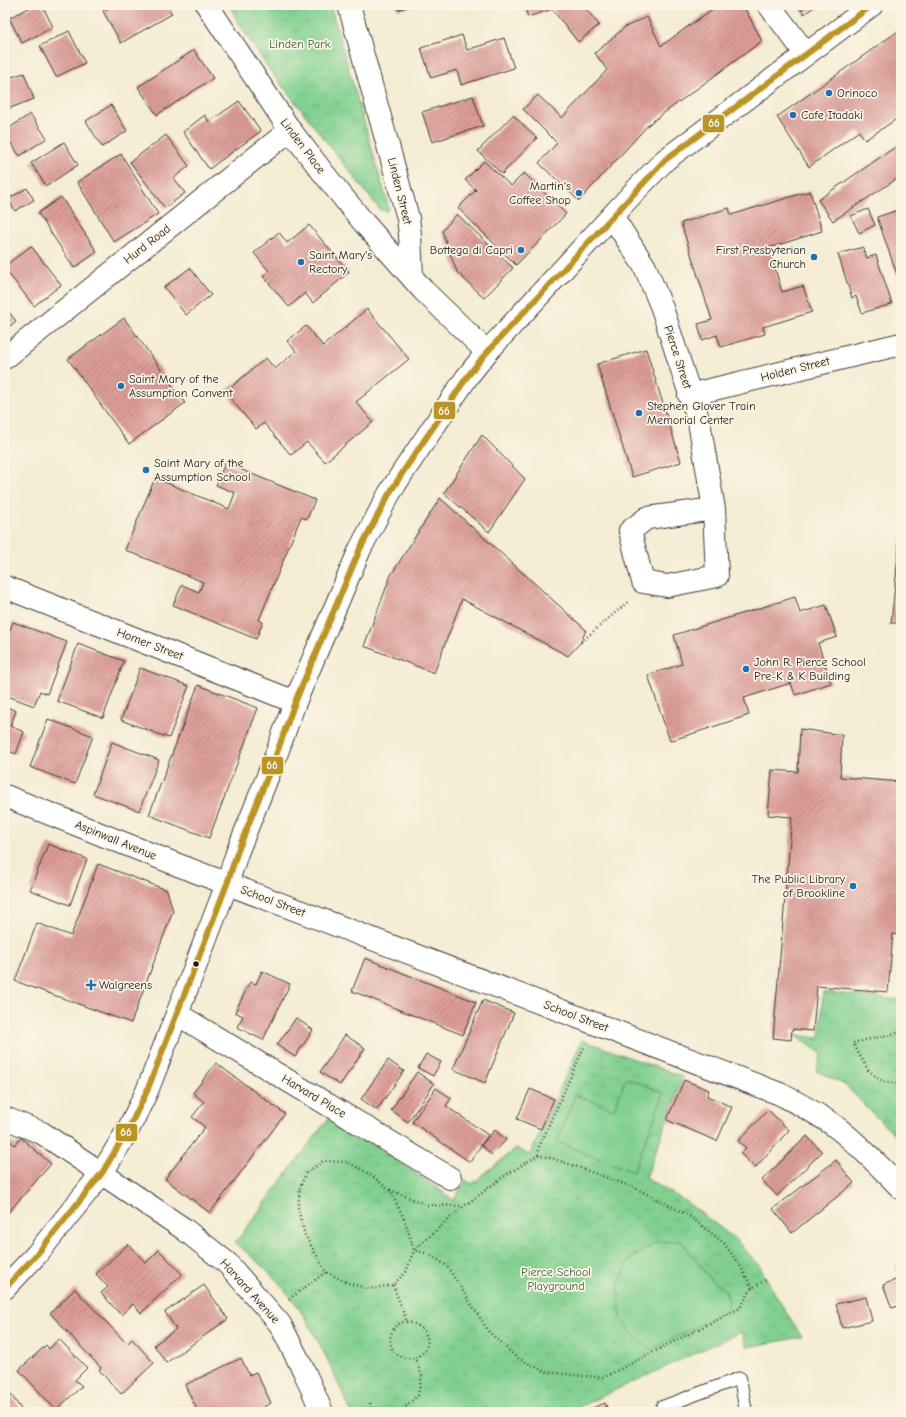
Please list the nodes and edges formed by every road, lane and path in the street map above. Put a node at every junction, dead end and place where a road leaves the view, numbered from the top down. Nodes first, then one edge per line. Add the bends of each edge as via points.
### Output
1 (349, 5) edge
2 (769, 5) edge
3 (872, 5) edge
4 (210, 6) edge
5 (806, 54) junction
6 (290, 130) junction
7 (612, 216) junction
8 (412, 277) junction
9 (901, 344) edge
10 (487, 352) junction
11 (5, 358) edge
12 (689, 394) junction
13 (714, 508) junction
14 (5, 587) edge
15 (630, 600) dead end
16 (581, 642) dead end
17 (295, 702) junction
18 (5, 796) edge
19 (227, 884) junction
20 (177, 1014) junction
21 (901, 1032) edge
22 (586, 1044) dead end
23 (901, 1084) edge
24 (5, 1118) edge
25 (538, 1155) junction
26 (102, 1173) junction
27 (450, 1178) dead end
28 (901, 1188) edge
29 (390, 1190) junction
30 (464, 1206) junction
31 (414, 1250) junction
32 (326, 1272) junction
33 (767, 1279) dead end
34 (393, 1285) junction
35 (5, 1288) edge
36 (752, 1288) junction
37 (285, 1302) dead end
38 (407, 1322) junction
39 (416, 1358) junction
40 (370, 1403) dead end
41 (662, 1407) dead end
42 (322, 1412) edge
43 (372, 1412) edge
44 (400, 1412) edge
45 (746, 1412) edge

1 - 8 street, Linden Street via 408,218
2 - 5 street
3 - 5 street
4 - 6 street, Linden Place
5 - 7 street via 666,160
6 - 8 street, Linden Place
6 - 11 street, Hurd Road
7 - 10 street
7 - 12 street, Pierce Street via 646,267 662,308
8 - 10 street
9 - 12 street, Holden Street
10 - 17 street via 467,377 389,494 360,549
12 - 13 street, Pierce Street via 699,422
13 - 13 street, Pierce Street via 647,518 630,531 643,582 667,586 717,576
14 - 17 street, Homer Street
15 - 16 path
17 - 19 street via 236,853
18 - 19 street, Aspinwall Avenue
19 - 20 street
19 - 28 street, School Street via 780,1094 835,1126
20 - 26 street via 147,1091
20 - 27 street, Harvard Place
21 - 23 path via 853,1043 868,1070 883,1082
22 - 25 path via 539,1147
24 - 26 street, Harvard Avenue via 42,1133
25 - 30 path
25 - 36 path via 633,1187 688,1215 724,1243
26 - 35 street via 37,1254
26 - 42 street, Harvard Avenue via 184,1229 227,1263 280,1324
29 - 30 path via 427,1205
29 - 31 path via 405,1221
29 - 32 path via 368,1173 347,1162 323,1161 306,1173 300,1187 298,1209 305,1235
30 - 31 path
31 - 34 path via 406,1272
31 - 36 path via 429,1254 446,1266 489,1332 516,1357 546,1372 604,1377 740,1308
32 - 34 path via 348,1283 369,1289
32 - 37 path
33 - 36 path
34 - 38 path
38 - 39 path via 423,1329 427,1338 424,1352
38 - 39 path via 397,1326 392,1333 392,1348 403,1358
39 - 44 path via 422,1376 418,1395
40 - 43 path
41 - 45 lane via 740,1378

